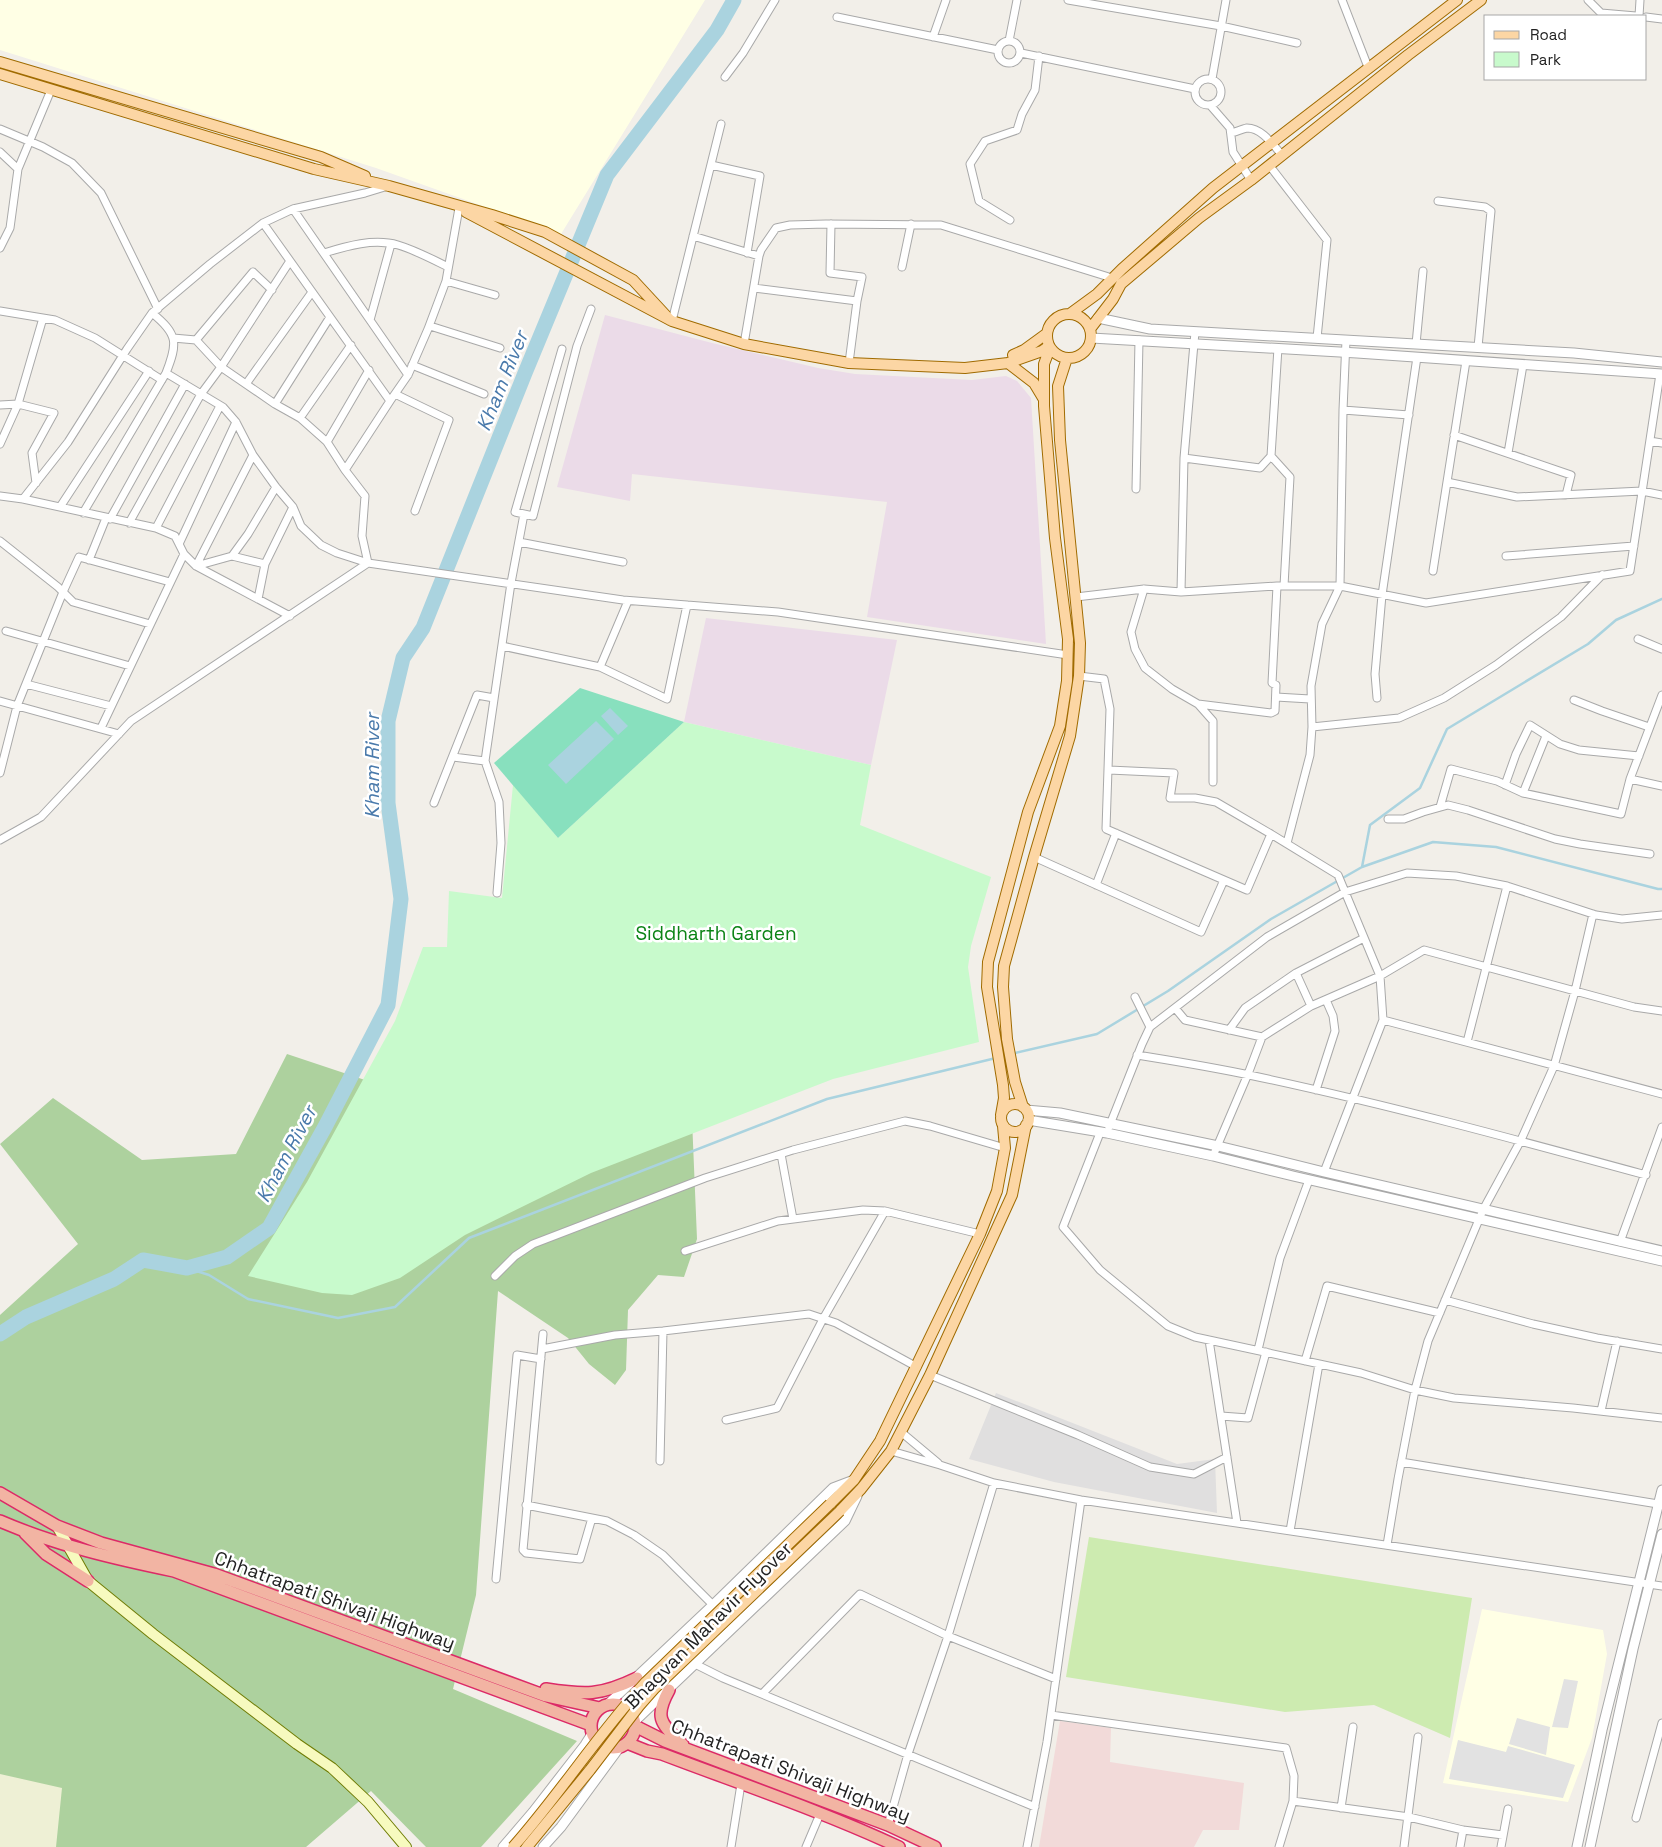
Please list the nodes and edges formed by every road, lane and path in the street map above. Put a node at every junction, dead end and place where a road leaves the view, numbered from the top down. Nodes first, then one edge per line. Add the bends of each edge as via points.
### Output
1 (775, 0) edge
2 (946, 0) edge
3 (1018, 0) edge
4 (1068, 0) edge
5 (1226, 0) edge
6 (1342, 0) edge
7 (1457, 0) edge
8 (1481, 0) edge
9 (1588, 0) edge
10 (1640, 0) edge
11 (1625, 15) edge
12 (1637, 15) edge
13 (837, 17) dead end
14 (1647, 17) edge
15 (1662, 19) edge
16 (1221, 26) junction
17 (933, 37) junction
18 (1009, 41) junction
19 (1297, 44) dead end
20 (998, 50) junction
21 (1021, 53) junction
22 (1039, 56) junction
23 (0, 62) edge
24 (1368, 67) junction
25 (0, 74) edge
26 (725, 77) dead end
27 (1212, 79) junction
28 (1195, 89) junction
29 (51, 90) junction
30 (1210, 105) junction
31 (721, 124) dead end
32 (0, 129) edge
33 (1231, 133) junction
34 (30, 142) junction
35 (1271, 143) junction
36 (0, 152) edge
37 (1282, 155) junction
38 (711, 165) junction
39 (1269, 165) junction
40 (1241, 166) junction
41 (18, 169) junction
42 (1251, 180) junction
43 (389, 186) junction
44 (1438, 201) dead end
45 (446, 202) junction
46 (459, 208) junction
47 (294, 209) junction
48 (1010, 220) dead end
49 (263, 223) junction
50 (831, 224) junction
51 (911, 224) junction
52 (693, 236) junction
53 (391, 244) junction
54 (0, 248) edge
55 (747, 252) junction
56 (324, 253) junction
57 (759, 256) junction
58 (290, 261) junction
59 (448, 267) junction
60 (902, 267) dead end
61 (1423, 271) dead end
62 (1112, 278) junction
63 (446, 281) junction
64 (754, 288) junction
65 (272, 290) junction
66 (312, 292) junction
67 (495, 295) dead end
68 (857, 301) junction
69 (591, 309) dead end
70 (0, 311) edge
71 (155, 311) junction
72 (1071, 313) junction
73 (330, 316) junction
74 (44, 318) junction
75 (1098, 318) junction
76 (370, 320) junction
77 (671, 320) junction
78 (430, 326) junction
79 (1195, 332) junction
80 (1091, 333) junction
81 (1046, 334) junction
82 (173, 338) junction
83 (1317, 338) junction
84 (196, 340) junction
85 (1139, 340) junction
86 (1346, 340) junction
87 (1194, 343) junction
88 (744, 344) junction
89 (1416, 344) junction
90 (351, 345) junction
91 (1050, 347) junction
92 (1478, 347) junction
93 (500, 348) dead end
94 (1278, 348) junction
95 (562, 349) dead end
96 (1346, 352) junction
97 (123, 356) junction
98 (1417, 357) junction
99 (1067, 358) junction
100 (1466, 361) junction
101 (1662, 362) edge
102 (849, 363) junction
103 (1008, 363) junction
104 (992, 364) junction
105 (412, 365) junction
106 (1522, 365) junction
107 (221, 367) junction
108 (368, 370) junction
109 (149, 371) junction
110 (1661, 374) edge
111 (408, 375) junction
112 (164, 376) junction
113 (184, 384) junction
114 (246, 384) junction
115 (200, 394) junction
116 (395, 394) junction
117 (484, 394) dead end
118 (1043, 399) junction
119 (390, 401) junction
120 (0, 404) edge
121 (18, 404) junction
122 (274, 404) junction
123 (220, 406) junction
124 (1343, 410) junction
125 (1409, 415) junction
126 (300, 418) junction
127 (236, 422) junction
128 (1454, 435) junction
129 (1650, 440) junction
130 (327, 442) junction
131 (1662, 443) edge
132 (0, 444) edge
133 (1508, 454) junction
134 (253, 455) junction
135 (1271, 456) junction
136 (1184, 458) junction
137 (345, 470) junction
138 (1447, 482) junction
139 (36, 483) junction
140 (276, 487) junction
141 (1136, 490) dead end
142 (1642, 491) junction
143 (1566, 495) junction
144 (0, 496) edge
145 (1662, 496) edge
146 (24, 499) junction
147 (293, 507) junction
148 (60, 508) junction
149 (415, 511) dead end
150 (82, 513) junction
151 (524, 514) junction
152 (108, 519) junction
153 (129, 523) junction
154 (156, 528) junction
155 (0, 541) edge
156 (519, 542) junction
157 (178, 544) junction
158 (1634, 546) junction
159 (184, 554) junction
160 (232, 556) junction
161 (1506, 556) dead end
162 (89, 560) junction
163 (622, 562) dead end
164 (368, 563) junction
165 (265, 564) junction
166 (196, 566) junction
167 (1433, 571) dead end
168 (1602, 575) junction
169 (170, 582) junction
170 (511, 583) junction
171 (1280, 586) junction
172 (1340, 586) junction
173 (1144, 589) junction
174 (62, 592) junction
175 (1182, 592) junction
176 (1382, 595) junction
177 (1076, 597) junction
178 (258, 599) junction
179 (628, 601) junction
180 (687, 605) junction
181 (290, 616) junction
182 (150, 624) junction
183 (6, 631) dead end
184 (1638, 639) dead end
185 (43, 641) junction
186 (502, 646) junction
187 (1662, 649) edge
188 (1068, 655) junction
189 (130, 666) junction
190 (600, 667) junction
191 (1079, 676) junction
192 (26, 684) junction
193 (1662, 695) edge
194 (1276, 697) junction
195 (494, 698) junction
196 (1377, 698) dead end
197 (1310, 699) junction
198 (1574, 700) dead end
199 (0, 701) edge
200 (1198, 704) junction
201 (18, 706) junction
202 (111, 706) junction
203 (1649, 727) junction
204 (101, 728) junction
205 (1312, 728) junction
206 (119, 734) junction
207 (1546, 736) junction
208 (1638, 756) junction
209 (453, 757) junction
210 (485, 761) junction
211 (1108, 770) junction
212 (0, 773) edge
213 (1630, 779) junction
214 (1213, 782) dead end
215 (1505, 785) junction
216 (1662, 786) edge
217 (1523, 793) junction
218 (434, 803) dead end
219 (1440, 807) junction
220 (1388, 819) dead end
221 (1116, 833) junction
222 (1271, 834) junction
223 (0, 840) edge
224 (1287, 843) junction
225 (1650, 854) dead end
226 (1034, 857) junction
227 (1224, 880) junction
228 (1096, 885) junction
229 (1507, 886) junction
230 (1345, 892) junction
231 (497, 893) dead end
232 (1592, 914) junction
233 (1662, 915) edge
234 (1364, 938) junction
235 (1486, 967) junction
236 (1296, 973) junction
237 (1380, 976) junction
238 (1575, 991) junction
239 (1135, 997) dead end
240 (1326, 1000) junction
241 (1310, 1006) junction
242 (1175, 1008) junction
243 (1662, 1011) edge
244 (1383, 1020) junction
245 (1150, 1026) junction
246 (1229, 1030) junction
247 (1262, 1037) junction
248 (1467, 1042) junction
249 (1137, 1055) junction
250 (1554, 1066) junction
251 (1248, 1074) junction
252 (1316, 1090) junction
253 (1662, 1094) edge
254 (1354, 1099) junction
255 (1001, 1115) junction
256 (1026, 1115) junction
257 (1003, 1126) junction
258 (1662, 1128) edge
259 (1106, 1130) junction
260 (1521, 1140) junction
261 (1218, 1146) junction
262 (1005, 1148) junction
263 (781, 1154) junction
264 (1213, 1156) junction
265 (1324, 1172) junction
266 (1646, 1175) junction
267 (1309, 1180) junction
268 (1483, 1210) junction
269 (885, 1211) junction
270 (793, 1219) junction
271 (1479, 1219) junction
272 (980, 1234) junction
273 (1620, 1242) junction
274 (685, 1251) dead end
275 (1662, 1251) edge
276 (1662, 1260) edge
277 (495, 1276) dead end
278 (1445, 1300) junction
279 (1440, 1313) junction
280 (823, 1319) junction
281 (662, 1331) junction
282 (543, 1334) dead end
283 (1209, 1340) junction
284 (1617, 1341) junction
285 (542, 1349) junction
286 (1662, 1349) edge
287 (1258, 1350) junction
288 (1266, 1352) junction
289 (541, 1359) junction
290 (1305, 1361) junction
291 (1319, 1364) junction
292 (917, 1367) junction
293 (930, 1375) junction
294 (1416, 1390) junction
295 (1601, 1411) junction
296 (1220, 1416) junction
297 (1662, 1418) edge
298 (726, 1420) dead end
299 (901, 1432) junction
300 (891, 1451) junction
301 (1227, 1457) junction
302 (660, 1461) dead end
303 (1401, 1462) junction
304 (940, 1465) junction
305 (854, 1480) junction
306 (994, 1483) junction
307 (861, 1489) junction
308 (1662, 1490) edge
309 (0, 1493) edge
310 (1081, 1500) junction
311 (1658, 1504) junction
312 (526, 1505) junction
313 (592, 1518) junction
314 (0, 1521) edge
315 (1236, 1523) junction
316 (57, 1526) junction
317 (1290, 1531) junction
318 (24, 1532) junction
319 (1662, 1534) edge
320 (69, 1545) junction
321 (1387, 1545) junction
322 (496, 1580) dead end
323 (88, 1581) junction
324 (1638, 1582) junction
325 (1649, 1584) junction
326 (1662, 1586) edge
327 (713, 1605) junction
328 (948, 1636) junction
329 (695, 1664) junction
330 (637, 1678) junction
331 (1056, 1679) junction
332 (514, 1684) junction
333 (669, 1690) junction
334 (763, 1693) junction
335 (604, 1706) junction
336 (1051, 1715) junction
337 (635, 1723) junction
338 (1662, 1723) edge
339 (1353, 1727) dead end
340 (591, 1729) junction
341 (1418, 1737) dead end
342 (623, 1745) junction
343 (686, 1749) junction
344 (908, 1754) junction
345 (741, 1784) junction
346 (1293, 1801) junction
347 (1035, 1807) junction
348 (1340, 1808) junction
349 (1508, 1809) dead end
350 (820, 1814) junction
351 (1408, 1817) junction
352 (1636, 1818) dead end
353 (888, 1824) junction
354 (1463, 1830) junction
355 (1503, 1835) junction
356 (406, 1847) edge
357 (503, 1847) edge
358 (514, 1847) edge
359 (527, 1847) edge
360 (543, 1847) edge
361 (731, 1847) edge
362 (806, 1847) edge
363 (899, 1847) edge
364 (935, 1847) edge
365 (1027, 1847) edge
366 (1279, 1847) edge
367 (1404, 1847) edge
368 (1460, 1847) edge
369 (1501, 1847) edge
370 (1577, 1847) edge
371 (1590, 1847) edge

1 - 26 street
2 - 17 street
3 - 18 street
4 - 16 street
5 - 16 street
6 - 24 street
7 - 24 main road
8 - 37 main road
9 - 11 street via 1601,13
10 - 12 street
13 - 17 street
14 - 15 street
16 - 19 street
16 - 27 street
17 - 20 street
18 - 20 street via 1002,43
18 - 21 street via 1016,43
20 - 21 street via 1000,57 1008,63 1015,62
21 - 22 street
22 - 28 street
22 - 48 street via 1035,90 1022,114 1018,130 985,141 970,164 979,201
23 - 43 main road via 320,157
24 - 35 main road
25 - 29 main road
27 - 28 street via 1203,79
27 - 30 street via 1219,84 1221,93
28 - 30 street via 1198,101
29 - 34 street
29 - 43 main road via 314,169
30 - 33 street
31 - 38 street
32 - 34 street
33 - 35 street via 1254,129
33 - 40 street via 1232,152
34 - 41 street
34 - 71 street via 72,162 101,193
35 - 37 street
35 - 40 main road
36 - 41 street
37 - 39 main road
38 - 52 street
38 - 55 street via 760,176
39 - 42 main road
39 - 83 street via 1327,240
40 - 42 street
40 - 62 main road
41 - 54 street via 10,228
42 - 75 main road via 1199,218 1121,284
43 - 45 main road
43 - 47 street
44 - 92 street via 1486,207 1491,211
45 - 46 main road
45 - 77 main road via 548,234 633,280
46 - 59 street
46 - 77 main road
47 - 49 street
47 - 56 street
49 - 58 street
49 - 71 street
50 - 51 street
50 - 57 street via 776,228
50 - 68 street via 830,273 862,277
51 - 60 street
51 - 62 street via 941,225
52 - 55 street
52 - 77 street
53 - 56 street via 350,245
53 - 59 street
53 - 76 street
55 - 57 street
56 - 76 street
57 - 64 street
58 - 65 street
58 - 66 street
59 - 63 street
61 - 89 street
62 - 72 main road
63 - 67 street
63 - 78 street
64 - 68 street
64 - 88 street
65 - 84 street via 253,272
65 - 107 street
66 - 73 street
66 - 114 street
68 - 102 street
69 - 151 street via 578,346 533,516
70 - 74 street
71 - 82 street
71 - 97 street
72 - 80 main road via 1083,318
72 - 81 main road via 1057,316
73 - 90 street
73 - 122 street
74 - 97 street via 95,338
74 - 121 street
75 - 79 street via 1150,329
75 - 80 main road
76 - 111 street
77 - 88 main road
78 - 93 street
78 - 105 street
79 - 83 street
79 - 87 street
80 - 85 street
80 - 99 main road via 1089,344 1080,355
81 - 91 main road
81 - 104 main road via 1024,350
82 - 84 street
82 - 112 street via 174,353
83 - 86 street
84 - 107 street
85 - 87 street
85 - 141 street
86 - 89 street
86 - 96 street
87 - 94 street
87 - 136 street
88 - 102 main road
89 - 92 street
90 - 108 street
90 - 126 street
91 - 99 main road
91 - 103 main road
91 - 118 main road via 1044,364
92 - 101 street
94 - 96 street
94 - 135 street
95 - 151 street via 515,512
96 - 98 street
96 - 124 street
97 - 109 street
97 - 139 street via 68,442
98 - 100 street
98 - 125 street
99 - 177 main road via 1058,386 1060,440
100 - 106 street
100 - 128 street
102 - 104 main road via 966,368
103 - 104 main road
103 - 118 main road via 1034,383
105 - 111 street
105 - 117 street
106 - 110 street
106 - 133 street
107 - 114 street
107 - 115 street
108 - 119 street
108 - 130 street
109 - 112 street
109 - 148 street
110 - 129 street
111 - 116 street
112 - 113 street
112 - 150 street
113 - 115 street
113 - 152 street
114 - 122 street
115 - 123 street
115 - 153 street
116 - 119 street
116 - 149 street via 449,420
118 - 188 main road
119 - 137 street
120 - 121 street
121 - 132 street
121 - 139 street via 54,413 32,453
122 - 126 street
123 - 127 street
123 - 154 street
124 - 125 street
124 - 172 street
125 - 176 street
126 - 130 street
127 - 134 street
127 - 157 street
128 - 133 street
128 - 138 street
129 - 131 street
129 - 142 street
130 - 137 street
133 - 143 street via 1571,475
134 - 140 street
134 - 166 street
135 - 136 street via 1260,468
135 - 171 street via 1290,477
136 - 175 street
137 - 164 street via 365,496 362,536
138 - 143 street via 1516,497
138 - 167 street
139 - 146 street
140 - 147 street
140 - 160 street
142 - 143 street
142 - 145 street
142 - 158 street
144 - 146 street
146 - 148 street
147 - 164 street via 301,526 322,546
147 - 165 street
148 - 150 street
150 - 152 street
151 - 156 street
152 - 153 street
152 - 162 street
153 - 154 street
154 - 157 street via 175,536
155 - 174 street
156 - 163 street
156 - 170 street
157 - 159 street
158 - 161 street
158 - 168 street via 1630,571
159 - 166 street
159 - 169 street
160 - 165 street
160 - 166 street
162 - 169 street
162 - 174 street via 79,557
164 - 170 street
164 - 181 street
165 - 178 street
166 - 178 street
168 - 176 street via 1426,603
168 - 205 street via 1561,617 1444,698 1399,718
169 - 182 street
170 - 179 street
170 - 186 street
171 - 172 street
171 - 175 street
171 - 194 street via 1272,683 1276,685
172 - 176 street
172 - 197 street via 1322,624
173 - 175 street
173 - 177 street
173 - 200 street via 1131,632 1135,649 1144,668
174 - 182 street via 73,602
174 - 185 street
176 - 196 street via 1375,674
177 - 191 main road
178 - 181 street
179 - 180 street
179 - 190 street
180 - 188 street via 778,612
180 - 190 street via 667,699
181 - 206 street via 173,692 131,721
182 - 189 street
183 - 185 street
184 - 187 street
185 - 189 street
185 - 192 street
186 - 190 street
186 - 195 street
188 - 255 main road via 1060,726 1028,812 988,962 987,987 1003,1085
189 - 202 street
191 - 211 street via 1104,679 1110,709
191 - 226 main road via 1067,749
192 - 201 street
192 - 202 street
193 - 203 street
194 - 197 street
194 - 200 street via 1275,711 1271,713
195 - 209 street via 477,695
195 - 210 street
197 - 205 street
198 - 203 street
199 - 201 street
200 - 214 street via 1213,721
201 - 204 street
201 - 212 street
202 - 204 street
203 - 208 street
204 - 206 street
205 - 224 street via 1310,755
206 - 223 street via 41,817
207 - 208 street via 1580,750
207 - 215 street via 1530,726
207 - 217 street
208 - 213 street
209 - 210 street
209 - 218 street
210 - 231 street via 499,802 502,843
211 - 221 street via 1106,828
211 - 222 street via 1174,773 1170,798 1216,802
213 - 216 street
213 - 217 street via 1621,814
215 - 217 street
215 - 219 street via 1451,769
219 - 220 street via 1404,819
219 - 225 street via 1448,805 1468,810 1555,839
221 - 227 street
221 - 228 street
222 - 224 street
222 - 227 street via 1247,890
224 - 230 street via 1338,875
226 - 228 street
226 - 256 main road via 1004,966 1003,987 1007,1039 1015,1082
227 - 228 street via 1201,932
229 - 230 street via 1456,876 1407,873
229 - 232 street
229 - 235 street
230 - 234 street
230 - 242 street via 1267,937
232 - 233 street via 1622,920
232 - 238 street
234 - 236 street
234 - 237 street
235 - 237 street via 1424,950
235 - 238 street
235 - 248 street
236 - 241 street
236 - 246 street via 1245,1008
237 - 240 street
237 - 244 street
238 - 243 street
238 - 250 street
239 - 245 street
240 - 241 street
240 - 252 street via 1335,1031
241 - 247 street
242 - 245 street
242 - 246 street via 1185,1020
244 - 248 street
244 - 254 street
245 - 249 street
246 - 247 street
247 - 251 street
248 - 250 street
249 - 251 street
249 - 259 street
250 - 253 street
250 - 260 street
251 - 252 street
251 - 261 street
252 - 254 street
254 - 260 street
254 - 265 street
255 - 256 main road via 1006,1107 1014,1104
255 - 257 main road
256 - 257 main road via 1020,1131 1010,1131
256 - 259 street via 1060,1113
256 - 293 main road, Bhagvan Mahavir Flyover via 1012,1195
257 - 262 main road, Bhagvan Mahavir Flyover
258 - 266 street
259 - 261 street
259 - 264 street
259 - 283 street via 1063,1227 1100,1270 1168,1326
260 - 266 street
260 - 268 street
261 - 264 street
261 - 265 street
262 - 263 street via 905,1121
262 - 272 main road, Bhagvan Mahavir Flyover via 997,1191
263 - 270 street
263 - 277 street via 705,1178 533,1244 514,1256
264 - 267 street
265 - 268 street
266 - 273 street
267 - 271 street
267 - 287 street via 1280,1258
268 - 271 street
268 - 273 street
269 - 270 street via 863,1210
269 - 272 street
269 - 280 street
270 - 274 street
271 - 276 street
271 - 278 street
272 - 292 main road, Bhagvan Mahavir Flyover
273 - 275 street
278 - 279 street
278 - 284 street via 1533,1324
279 - 290 street via 1327,1286
279 - 294 street via 1428,1341
280 - 281 street via 809,1314
280 - 292 street
280 - 298 street via 777,1408
281 - 285 street via 615,1335
281 - 302 street
282 - 285 street
283 - 287 street
283 - 296 street
284 - 286 street
284 - 295 street
285 - 289 street
287 - 288 street
288 - 290 street
288 - 296 street via 1248,1418
289 - 312 street
289 - 322 street via 517,1355
290 - 291 street
291 - 294 street
291 - 317 street
292 - 305 main road, Bhagvan Mahavir Flyover via 880,1441
293 - 299 main road, Bhagvan Mahavir Flyover
293 - 301 street via 1150,1467 1194,1474
294 - 295 street via 1454,1398
294 - 303 street
295 - 297 street
296 - 301 street
299 - 300 main road, Bhagvan Mahavir Flyover
299 - 304 street
300 - 304 street
300 - 307 main road, Bhagvan Mahavir Flyover
301 - 315 street
303 - 311 street
303 - 321 street
304 - 306 street
305 - 327 street via 833,1488
305 - 358 main road, Bhagvan Mahavir Flyover, bridge via 627,1702
306 - 310 street
306 - 328 street
307 - 329 street via 845,1521
307 - 359 main road, Bhagvan Mahavir Flyover, bridge via 654,1689
308 - 311 street
309 - 316 highway, Chhatrapati Shivaji Highway
310 - 315 street
310 - 331 street
311 - 324 street
312 - 313 street
312 - 313 street via 523,1550 526,1553 578,1559
313 - 327 street via 607,1521 634,1535 663,1555
314 - 318 highway
315 - 317 street
316 - 320 main road
316 - 332 highway, Chhatrapati Shivaji Highway via 101,1543 214,1574
317 - 321 street
318 - 320 highway, Chhatrapati Shivaji Highway
318 - 323 highway via 46,1554
319 - 325 street
320 - 323 main road
320 - 340 highway, Chhatrapati Shivaji Highway via 174,1571
321 - 324 street
323 - 356 main road via 332,1768 368,1802
324 - 325 street
324 - 370 street
325 - 326 street
325 - 371 street
327 - 330 street
328 - 331 street
328 - 334 street via 860,1594
328 - 344 street
329 - 333 street
329 - 334 street
330 - 332 highway via 610,1690 579,1694
330 - 335 street
331 - 336 street
332 - 335 highway, Chhatrapati Shivaji Highway via 546,1696
333 - 337 street
333 - 343 highway via 661,1705 661,1717 666,1729
334 - 344 street
335 - 337 highway via 625,1707 633,1715
335 - 340 highway via 593,1715
336 - 346 street via 1286,1748 1294,1776
336 - 347 street
337 - 342 highway via 633,1735
337 - 343 highway, Chhatrapati Shivaji Highway
338 - 352 street
339 - 348 street
340 - 342 highway via 596,1741 603,1746
340 - 357 street via 585,1746
341 - 351 street
342 - 345 highway, Chhatrapati Shivaji Highway via 662,1754
342 - 360 street
343 - 353 highway, Chhatrapati Shivaji Highway
344 - 347 street
344 - 353 street
345 - 350 highway, Chhatrapati Shivaji Highway
345 - 361 street
346 - 348 street
346 - 366 street
347 - 365 street
348 - 351 street
349 - 355 street
350 - 362 street
350 - 363 highway, Chhatrapati Shivaji Highway
351 - 354 street
351 - 367 street
353 - 364 highway, Chhatrapati Shivaji Highway
354 - 355 street
354 - 368 street
355 - 369 street

